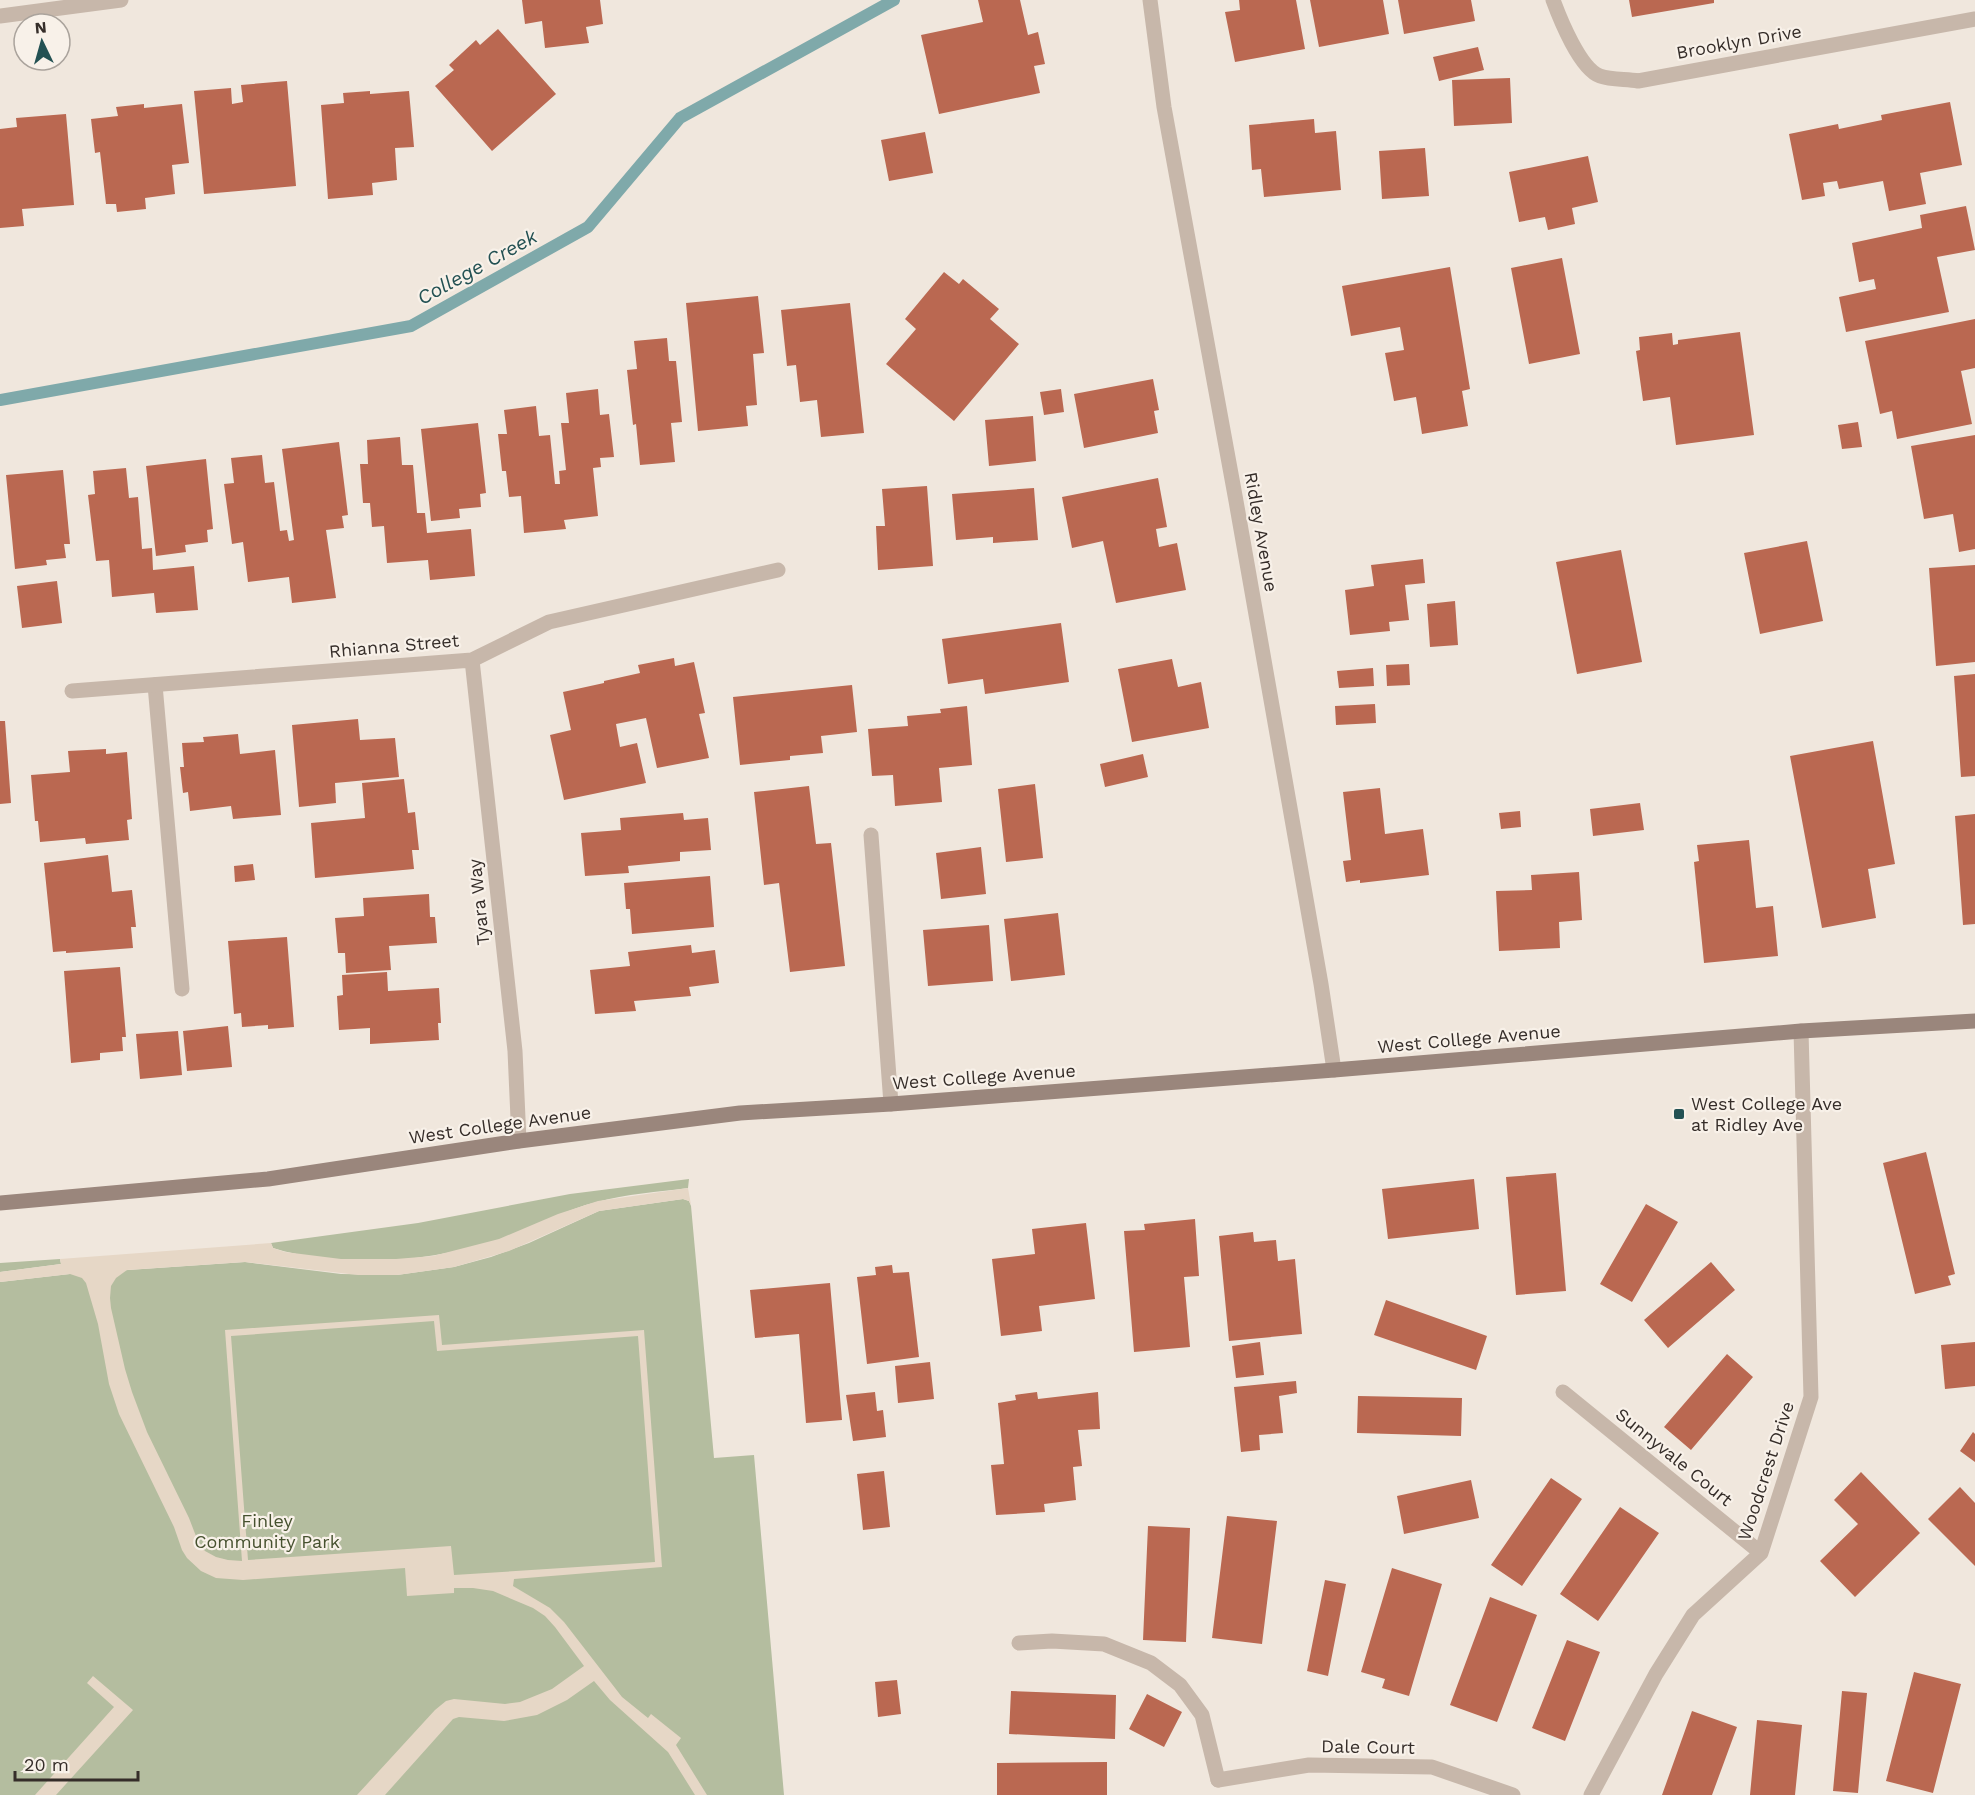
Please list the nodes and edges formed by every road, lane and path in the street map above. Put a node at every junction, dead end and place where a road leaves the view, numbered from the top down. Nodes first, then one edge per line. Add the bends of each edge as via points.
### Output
1 (121, 0) edge
2 (1150, 0) edge
3 (1552, 0) edge
4 (0, 16) edge
5 (1975, 19) edge
6 (778, 570) dead end
7 (472, 660) junction
8 (155, 685) junction
9 (72, 691) dead end
10 (871, 835) dead end
11 (182, 988) dead end
12 (1975, 1021) edge
13 (1801, 1031) junction
14 (1334, 1070) junction
15 (891, 1104) junction
16 (519, 1141) junction
17 (0, 1203) edge
18 (1563, 1392) dead end
19 (1761, 1552) junction
20 (1019, 1643) dead end
21 (1513, 1795) edge
22 (1591, 1795) edge

1 - 4 street
2 - 14 street, Ridley Avenue via 1164,107
3 - 5 street, Brooklyn Drive via 1578,55 1598,76 1638,81
6 - 7 street, Rhianna Street via 549,622
7 - 8 street, Rhianna Street
7 - 16 street, Tyara Way via 515,1051
8 - 9 street, Rhianna Street
8 - 11 street
10 - 15 street
12 - 13 main road, West College Avenue
13 - 14 main road, West College Avenue
13 - 19 street, Woodcrest Drive via 1811,1397
14 - 15 main road, West College Avenue
15 - 16 main road, West College Avenue via 740,1113
16 - 17 main road, West College Avenue via 268,1179
18 - 19 street, Sunnyvale Court
19 - 22 street, Woodcrest Drive via 1693,1615 1656,1674
20 - 21 street, Dale Court via 1104,1644 1151,1663 1180,1685 1202,1715 1218,1780 1309,1765 1432,1767

